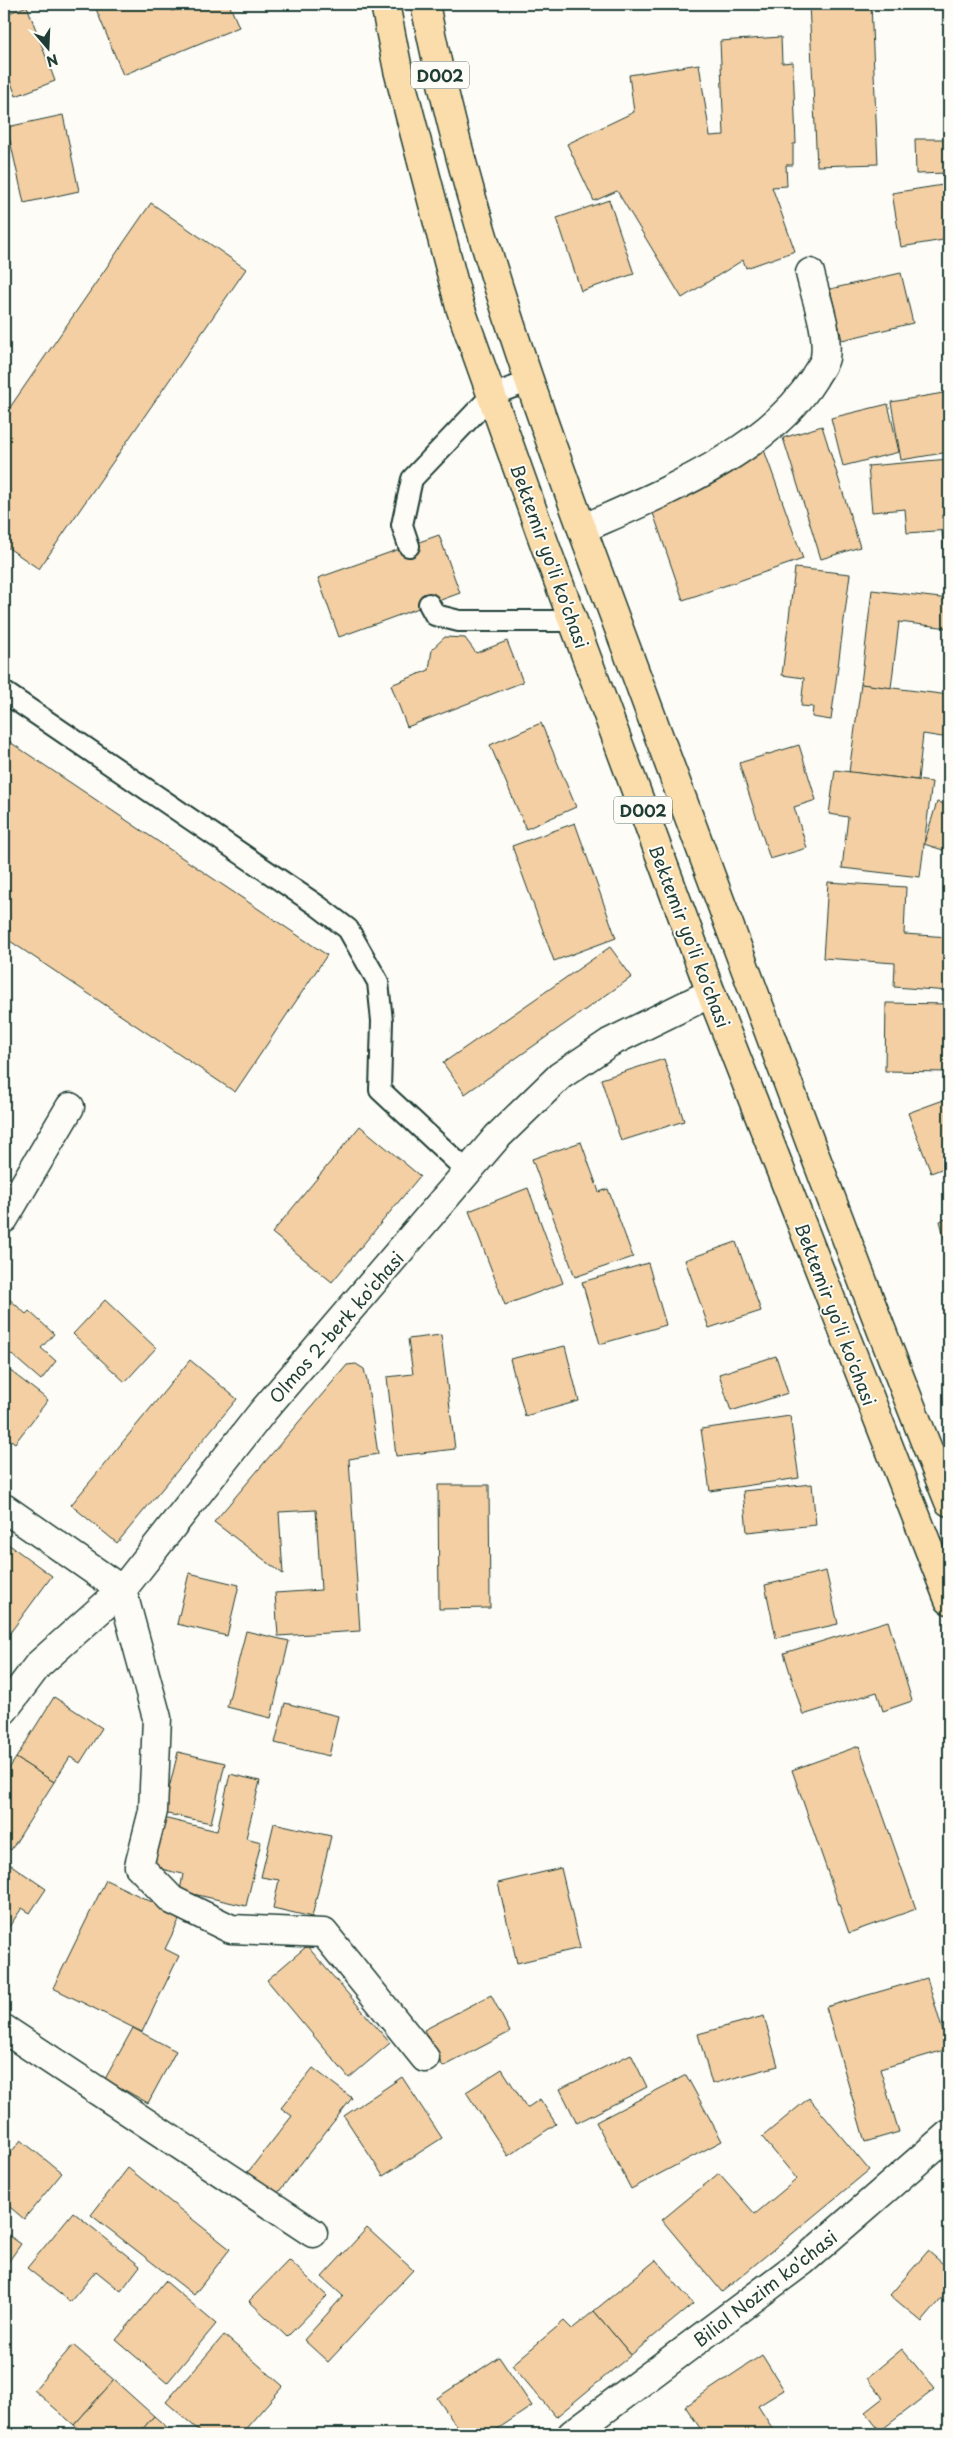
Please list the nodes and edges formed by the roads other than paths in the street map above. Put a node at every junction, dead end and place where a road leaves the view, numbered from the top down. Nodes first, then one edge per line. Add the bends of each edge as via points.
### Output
1 (385, 4) edge
2 (425, 4) edge
3 (810, 272) dead end
4 (530, 381) junction
5 (492, 395) junction
6 (582, 529) junction
7 (409, 546) dead end
8 (429, 604) dead end
9 (573, 621) junction
10 (4, 692) edge
11 (711, 993) junction
12 (70, 1107) dead end
13 (468, 1172) junction
14 (4, 1220) edge
15 (949, 1502) edge
16 (4, 1508) edge
17 (122, 1590) junction
18 (949, 1600) edge
19 (4, 1710) edge
20 (4, 2029) edge
21 (425, 2058) dead end
22 (948, 2138) edge
23 (313, 2233) dead end
24 (572, 2434) edge

1 - 5 highway, Bektemir yo'li ko'chasi / D002 via 398,70 460,307
2 - 4 highway, Bektemir yo'li ko'chasi / D002 via 437,62 501,300
3 - 6 street via 825,332 825,360 801,398 759,437 680,484
4 - 5 lane
4 - 6 highway, Bektemir yo'li ko'chasi / D002
5 - 7 lane via 412,479 402,525
5 - 9 highway, Bektemir yo'li ko'chasi / D002
6 - 15 highway, Bektemir yo'li ko'chasi / D002 via 876,1320
8 - 9 lane via 435,615 459,620
9 - 11 highway, Bektemir yo'li ko'chasi / D002
10 - 13 lane via 348,929 378,982 382,1021 380,1090
11 - 13 street, Olmos 2-berk ko'chasi via 609,1043 560,1076 497,1137
11 - 18 highway, Bektemir yo'li ko'chasi / D002
12 - 14 street
13 - 17 street, Olmos 2-berk ko'chasi via 263,1411
16 - 17 street
17 - 19 street, Olmos 2-berk ko'chasi via 38,1665
17 - 21 street via 157,1718 153,1812 139,1866 172,1900 230,1929 324,1932
20 - 23 street
22 - 24 street, Biliol Nozim ko'chasi via 803,2261

